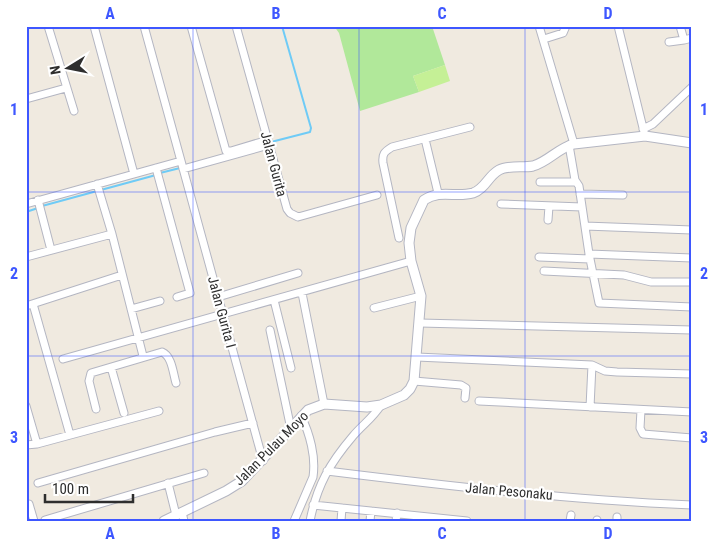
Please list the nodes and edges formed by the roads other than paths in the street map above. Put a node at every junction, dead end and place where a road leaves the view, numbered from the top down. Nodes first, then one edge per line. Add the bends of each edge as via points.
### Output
1 (94, 26) edge
2 (144, 26) edge
3 (190, 26) edge
4 (236, 26) edge
5 (539, 26) edge
6 (566, 26) edge
7 (618, 26) edge
8 (680, 26) edge
9 (50, 27) edge
10 (692, 38) edge
11 (544, 39) junction
12 (684, 40) junction
13 (668, 42) dead end
14 (692, 86) edge
15 (66, 88) junction
16 (26, 99) edge
17 (74, 111) dead end
18 (470, 127) dead end
19 (644, 133) junction
20 (425, 139) junction
21 (268, 143) junction
22 (692, 143) edge
23 (571, 148) junction
24 (236, 152) junction
25 (182, 166) junction
26 (158, 172) junction
27 (134, 174) junction
28 (540, 182) dead end
29 (576, 182) junction
30 (98, 185) junction
31 (438, 194) junction
32 (580, 194) junction
33 (377, 195) dead end
34 (623, 195) dead end
35 (26, 204) edge
36 (39, 204) junction
37 (501, 204) dead end
38 (549, 206) junction
39 (582, 207) junction
40 (548, 220) dead end
41 (585, 226) junction
42 (692, 230) edge
43 (112, 234) junction
44 (399, 238) dead end
45 (51, 250) junction
46 (590, 256) junction
47 (26, 257) edge
48 (539, 257) dead end
49 (692, 258) edge
50 (412, 261) junction
51 (544, 271) dead end
52 (298, 273) dead end
53 (593, 273) junction
54 (122, 275) junction
55 (692, 282) edge
56 (302, 293) junction
57 (177, 296) dead end
58 (420, 296) junction
59 (218, 297) junction
60 (274, 300) junction
61 (160, 301) dead end
62 (30, 305) edge
63 (692, 307) edge
64 (374, 308) dead end
65 (131, 309) junction
66 (223, 315) junction
67 (420, 323) junction
68 (270, 330) dead end
69 (692, 330) edge
70 (139, 339) junction
71 (143, 356) junction
72 (417, 357) junction
73 (63, 359) dead end
74 (592, 365) junction
75 (111, 367) junction
76 (290, 368) dead end
77 (692, 374) edge
78 (414, 381) junction
79 (176, 383) dead end
80 (464, 398) dead end
81 (478, 402) dead end
82 (324, 404) junction
83 (381, 404) junction
84 (26, 406) edge
85 (590, 407) junction
86 (96, 409) dead end
87 (159, 410) dead end
88 (641, 410) junction
89 (692, 412) edge
90 (124, 413) dead end
91 (301, 416) junction
92 (253, 423) junction
93 (291, 429) junction
94 (70, 435) junction
95 (692, 438) edge
96 (26, 444) edge
97 (37, 444) junction
98 (263, 461) junction
99 (327, 471) junction
100 (204, 473) dead end
101 (168, 483) junction
102 (38, 484) dead end
103 (26, 505) edge
104 (313, 505) junction
105 (692, 505) edge
106 (342, 508) junction
107 (371, 511) junction
108 (181, 516) edge
109 (396, 517) edge
110 (424, 518) edge
111 (45, 520) dead end
112 (450, 520) edge
113 (34, 521) edge
114 (164, 521) edge
115 (294, 521) edge
116 (310, 521) edge
117 (341, 521) edge
118 (370, 521) edge
119 (467, 521) edge

1 - 27 street
2 - 25 street, Jalan Gurita I
3 - 24 street via 224,147
4 - 21 street, Jalan Gurita
5 - 11 street
6 - 11 street via 563,33
7 - 19 street
8 - 12 street
9 - 15 street
10 - 12 street
11 - 23 street
12 - 13 street
14 - 19 street
15 - 16 street
15 - 17 street
18 - 20 street
19 - 22 street
19 - 23 street
20 - 31 street
20 - 44 street via 392,147 382,156
21 - 24 street
21 - 33 street, Jalan Gurita via 287,208 295,216
23 - 29 street
23 - 31 street via 539,164 502,168 476,192
24 - 25 street
25 - 26 street
25 - 59 street, Jalan Gurita I
26 - 27 street
26 - 57 street via 190,293
27 - 30 street
28 - 29 street
29 - 32 street
30 - 36 street
30 - 43 street
31 - 50 street via 424,200 414,221 409,243
32 - 34 street
32 - 39 street
35 - 36 street
36 - 45 street
37 - 38 street
38 - 39 street
38 - 40 street
39 - 41 street
41 - 42 street
41 - 46 street
43 - 45 street
43 - 54 street
45 - 47 street
46 - 48 street
46 - 49 street
46 - 53 street
50 - 56 street
50 - 58 street
51 - 53 street
52 - 59 street
53 - 55 street via 624,275 652,282
53 - 63 street via 600,304
54 - 62 street
54 - 65 street
56 - 60 street
56 - 82 street
58 - 64 street
58 - 67 street
59 - 66 street, Jalan Gurita I
60 - 66 street
60 - 76 street
61 - 65 street
62 - 94 street
65 - 70 street
66 - 70 street
66 - 92 street, Jalan Gurita I
67 - 69 street
67 - 72 street
68 - 93 street
70 - 71 street
70 - 73 street
71 - 75 street
71 - 79 street via 165,353
72 - 74 street
72 - 78 street
74 - 77 street via 605,371
74 - 85 street
75 - 86 street via 89,375
75 - 90 street
78 - 80 street via 461,385 466,388
78 - 83 street, Jalan Pulau Moyo via 404,395
81 - 85 street
82 - 83 street, Jalan Pulau Moyo via 367,407
82 - 91 street, Jalan Pulau Moyo
83 - 99 street
84 - 97 street
85 - 88 street
87 - 94 street
88 - 89 street
88 - 95 street via 643,434
91 - 93 street, Jalan Pulau Moyo
91 - 115 street via 311,443 314,469
92 - 98 street, Jalan Gurita I
92 - 102 street
93 - 98 street, Jalan Pulau Moyo
94 - 97 street
96 - 97 street
98 - 108 street, Jalan Pulau Moyo via 242,482
99 - 104 street
99 - 105 street, Jalan Pesonaku via 627,503
100 - 101 street
101 - 108 street
101 - 111 street
103 - 113 street via 29,504
104 - 106 street
104 - 116 street
106 - 107 street
106 - 117 street
107 - 109 street
107 - 118 street
108 - 114 street, Jalan Pulau Moyo
109 - 110 street
110 - 112 street
112 - 119 street

